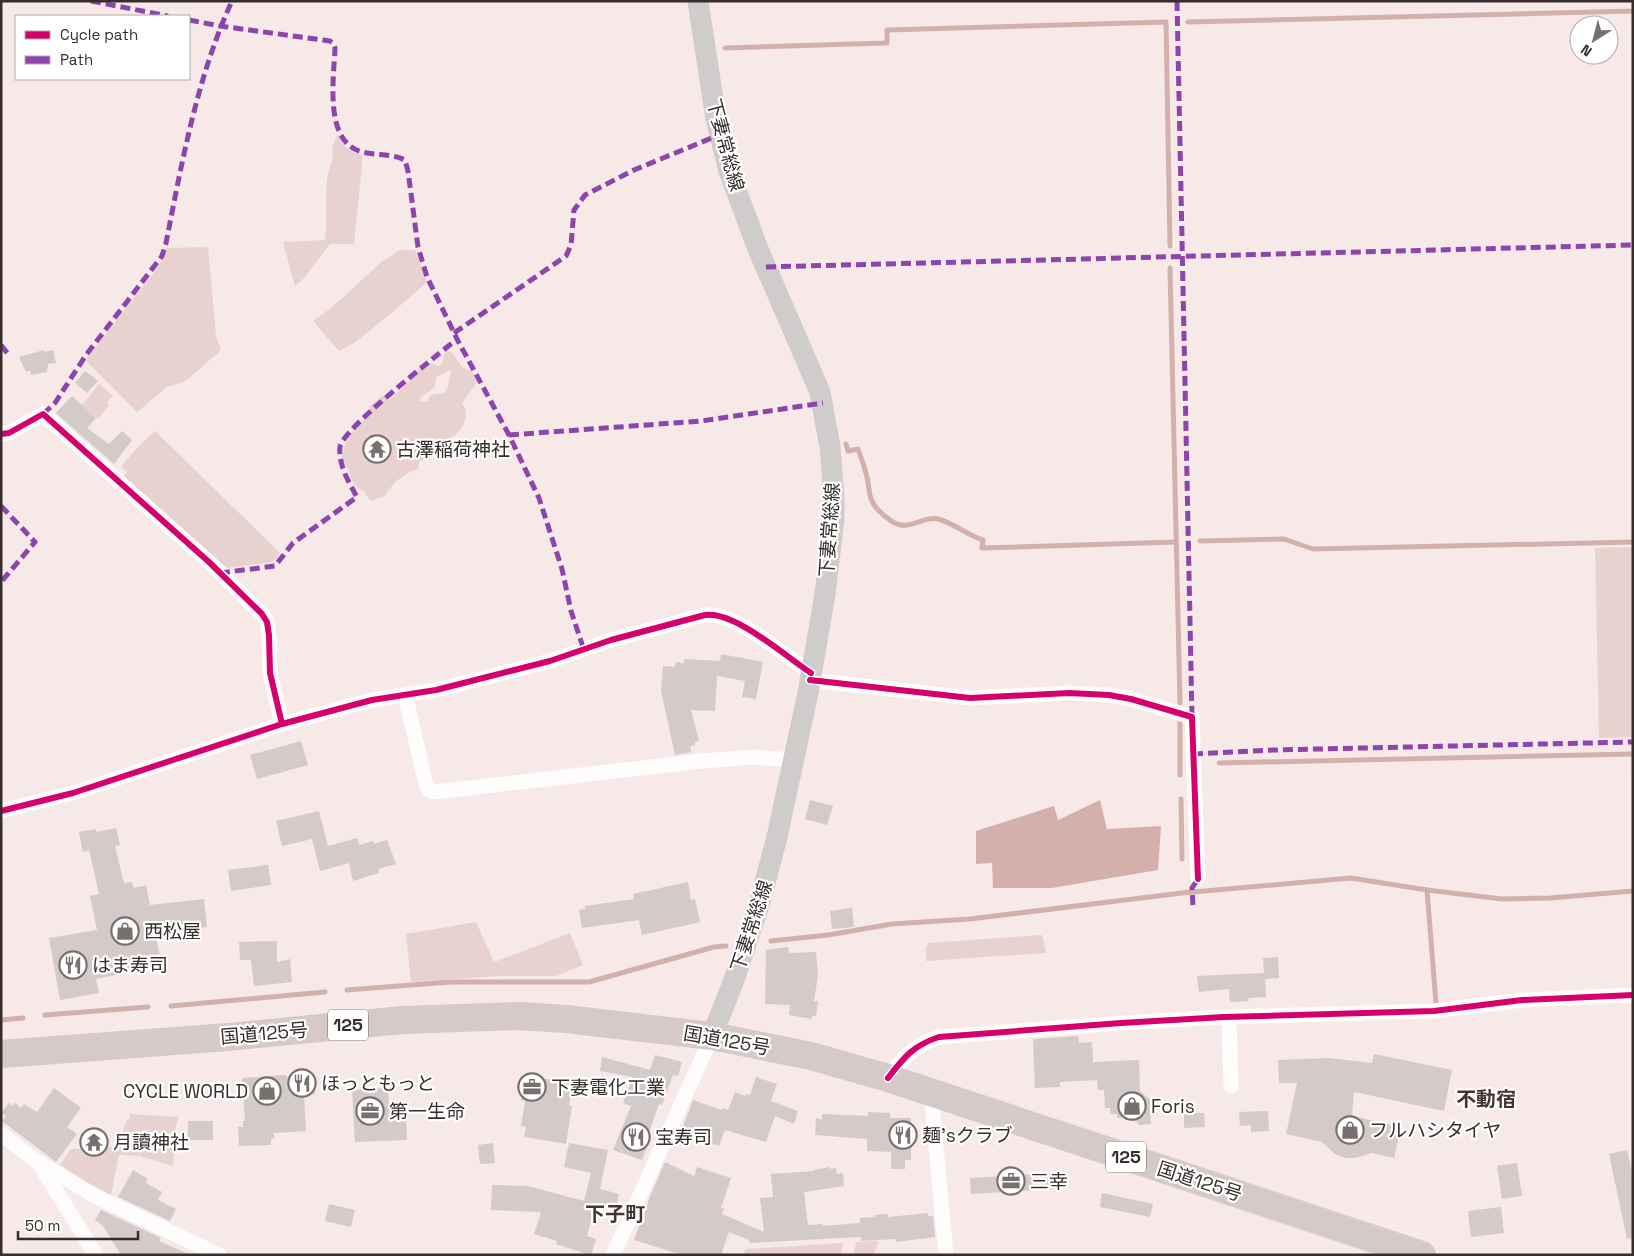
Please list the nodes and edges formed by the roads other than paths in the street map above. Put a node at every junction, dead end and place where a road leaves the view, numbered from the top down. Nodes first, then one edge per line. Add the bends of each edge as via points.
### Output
1 (698, 1) edge
2 (1, 434) edge
3 (810, 677) junction
4 (405, 694) junction
5 (282, 724) junction
6 (794, 760) junction
7 (1, 811) edge
8 (1198, 879) dead end
9 (1633, 995) edge
10 (1229, 1017) junction
11 (712, 1036) junction
12 (1, 1054) edge
13 (888, 1078) junction
14 (1232, 1086) dead end
15 (931, 1092) junction
16 (1, 1134) edge
17 (38, 1162) junction
18 (96, 1255) edge
19 (219, 1255) edge
20 (613, 1255) edge
21 (946, 1255) edge
22 (1422, 1255) edge

1 - 3 main road, 下妻常総線 via 716,119 729,171 758,249 820,392 829,440 834,518
2 - 5 street via 43,414 256,607 267,622 270,673
3 - 4 street via 750,630 713,614 611,640 543,663 436,690
3 - 6 main road, 下妻常総線
3 - 8 street via 970,698 1069,693 1109,695 1192,717
4 - 5 street
4 - 6 street via 426,785 434,792 702,760 761,757
5 - 7 street via 90,788
6 - 11 main road, 下妻常総線 via 766,882
9 - 10 street via 1522,1000 1434,1010
10 - 13 street via 1062,1026 939,1037 910,1052
10 - 14 street
11 - 12 highway, 国道125号 / 125 via 566,1019 462,1017
11 - 13 highway, 国道125号 / 125 via 810,1056
11 - 20 street
13 - 15 highway, 国道125号 / 125
15 - 21 street
15 - 22 highway, 国道125号 / 125
16 - 17 street
17 - 18 street
17 - 19 street via 97,1197

